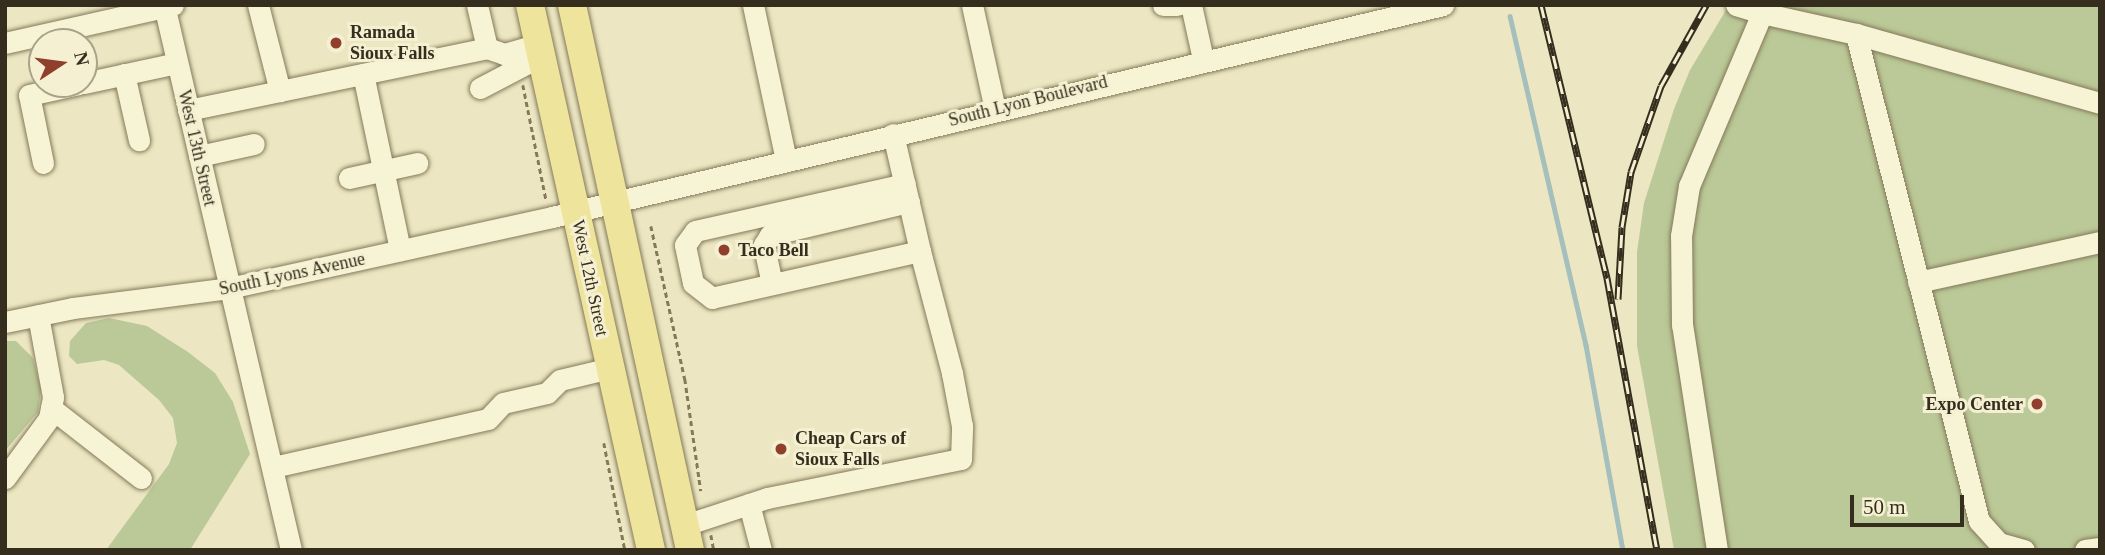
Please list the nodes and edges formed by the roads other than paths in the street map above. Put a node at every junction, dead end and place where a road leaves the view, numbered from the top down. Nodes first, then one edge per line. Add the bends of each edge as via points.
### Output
1 (258, 5) edge
2 (477, 5) edge
3 (530, 5) edge
4 (572, 5) edge
5 (753, 5) edge
6 (972, 5) edge
7 (1163, 5) edge
8 (1177, 5) edge
9 (1191, 5) edge
10 (1443, 5) edge
11 (167, 6) edge
12 (1753, 9) edge
13 (1856, 34) junction
14 (5, 43) edge
15 (487, 48) junction
16 (533, 56) junction
17 (1203, 59) junction
18 (177, 64) junction
19 (124, 74) junction
20 (363, 74) junction
21 (98, 80) edge
22 (480, 88) dead end
23 (280, 91) junction
24 (30, 98) edge
25 (2100, 103) edge
26 (188, 110) junction
27 (995, 110) junction
28 (893, 134) junction
29 (139, 141) dead end
30 (254, 144) dead end
31 (199, 156) junction
32 (786, 160) junction
33 (43, 163) dead end
34 (417, 163) dead end
35 (383, 170) junction
36 (349, 177) dead end
37 (907, 193) junction
38 (614, 202) junction
39 (576, 211) junction
40 (2100, 242) edge
41 (400, 250) junction
42 (920, 251) junction
43 (1918, 282) junction
44 (772, 284) junction
45 (229, 288) junction
46 (38, 315) junction
47 (5, 322) edge
48 (610, 368) junction
49 (51, 408) junction
50 (273, 467) junction
51 (5, 478) edge
52 (141, 478) dead end
53 (749, 504) junction
54 (694, 530) edge
55 (2100, 548) edge
56 (291, 550) edge
57 (652, 550) edge
58 (761, 550) edge
59 (1717, 550) edge
60 (2024, 550) edge
61 (2085, 550) edge

1 - 23 street
2 - 15 street
3 - 16 main road, West 12th Street
4 - 38 main road
5 - 32 street
6 - 27 street
7 - 8 street
9 - 17 street
10 - 17 street, South Lyon Boulevard
11 - 14 street
11 - 18 street, West 13th Street
12 - 13 street
12 - 59 street via 1689,186 1681,236 1682,325
13 - 25 street
13 - 43 street
15 - 16 street
15 - 20 street
16 - 22 street
16 - 39 main road, West 12th Street
17 - 27 street, South Lyon Boulevard
18 - 19 street
18 - 26 street, West 13th Street
19 - 21 street
19 - 29 street
20 - 23 street
20 - 35 street
23 - 26 street
24 - 33 street
26 - 31 street, West 13th Street
27 - 28 street, South Lyon Boulevard
28 - 32 street, South Lyon Boulevard
28 - 37 street
30 - 31 street
31 - 45 street, West 13th Street
32 - 38 street, South Lyon Boulevard
34 - 35 street
35 - 36 street
35 - 41 street
37 - 42 street
37 - 44 street via 769,235 764,245
37 - 44 street via 695,231 689,236 685,257 693,283 712,298
38 - 39 street, South Lyon Boulevard
38 - 54 main road
39 - 41 street, South Lyons Avenue
39 - 48 main road, West 12th Street
40 - 43 street
41 - 45 street, South Lyons Avenue
42 - 44 street
42 - 53 street via 952,373 961,459
43 - 60 street via 1979,520 1999,543
45 - 46 street, South Lyons Avenue
45 - 50 street, West 13th Street
46 - 47 street, South Lyons Avenue
46 - 49 street via 53,397
48 - 50 street via 560,380 547,393 503,403 488,419
48 - 57 main road, West 12th Street
49 - 51 street via 49,418
49 - 52 street
50 - 56 street, West 13th Street
53 - 54 street
53 - 58 street
55 - 61 street

